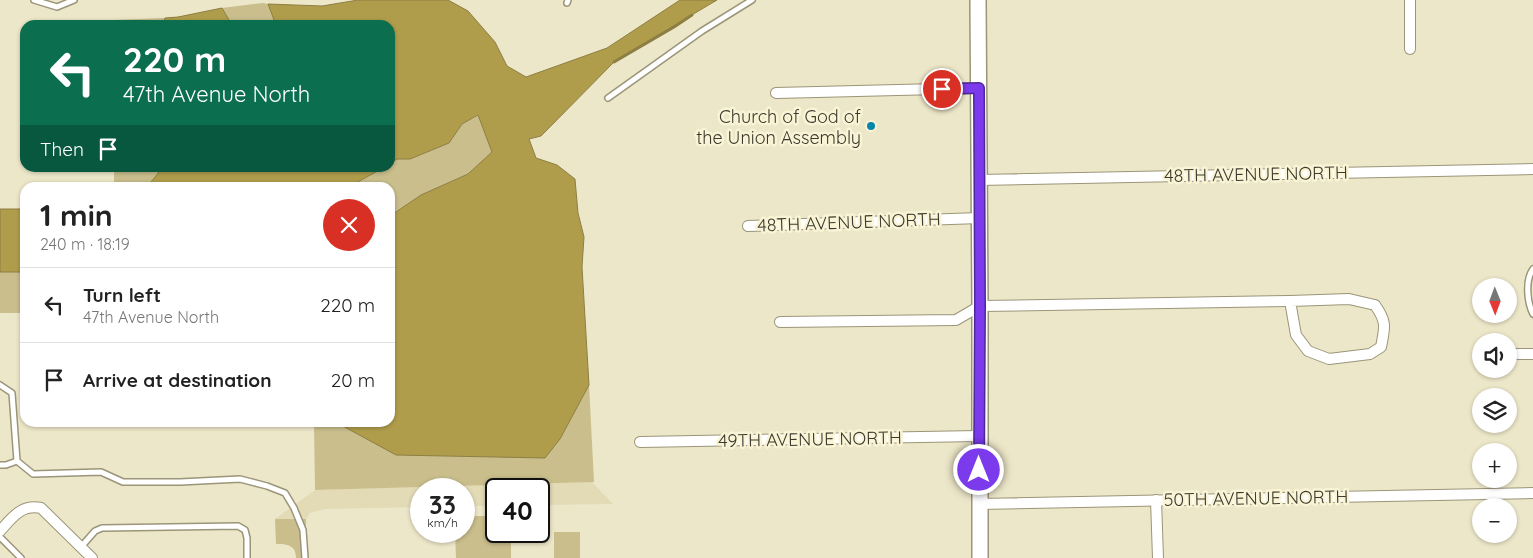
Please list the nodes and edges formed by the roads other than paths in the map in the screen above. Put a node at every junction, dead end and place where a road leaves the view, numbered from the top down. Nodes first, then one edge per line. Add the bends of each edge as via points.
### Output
1 (34, 0) edge
2 (74, 0) edge
3 (752, 0) edge
4 (978, 0) edge
5 (1410, 0) edge
6 (1410, 49) dead end
7 (979, 88) junction
8 (776, 93) dead end
9 (608, 98) dead end
10 (1533, 168) edge
11 (979, 180) junction
12 (980, 218) junction
13 (748, 226) dead end
14 (1533, 269) edge
15 (1290, 302) junction
16 (980, 306) junction
17 (1533, 314) edge
18 (780, 322) dead end
19 (1517, 354) edge
20 (1533, 354) edge
21 (0, 385) edge
22 (979, 436) junction
23 (640, 442) dead end
24 (17, 461) junction
25 (0, 465) edge
26 (1533, 493) edge
27 (1156, 500) junction
28 (979, 504) junction
29 (0, 531) edge
30 (0, 537) edge
31 (81, 547) junction
32 (21, 558) edge
33 (92, 558) edge
34 (247, 558) edge
35 (305, 558) edge
36 (980, 558) edge
37 (1158, 558) edge

1 - 2 lane via 57,7
3 - 9 lane via 702,31
4 - 7 street
5 - 6 street
7 - 8 street
7 - 11 street
10 - 11 street, 48TH AVENUE NORTH
11 - 12 street
12 - 13 street, 48TH AVENUE NORTH
12 - 16 street
14 - 17 lane via 1529,274 1528,302
15 - 15 street via 1296,335 1308,351 1329,359 1370,354 1381,346 1385,327 1375,305 1349,299
15 - 16 street
16 - 18 street via 956,320
16 - 22 street
19 - 20 street
21 - 24 lane via 12,393
22 - 23 street, 49TH AVENUE NORTH
22 - 28 street
24 - 25 lane
24 - 35 lane via 33,474 101,472 123,482 240,479 267,486 284,493 294,508 303,530
26 - 27 street, 50TH AVENUE NORTH
27 - 28 street, 50TH AVENUE NORTH
27 - 37 street
28 - 36 street
29 - 31 street via 16,514 31,506 41,508
30 - 32 lane
31 - 33 street
31 - 34 lane via 102,528 238,526 245,530

